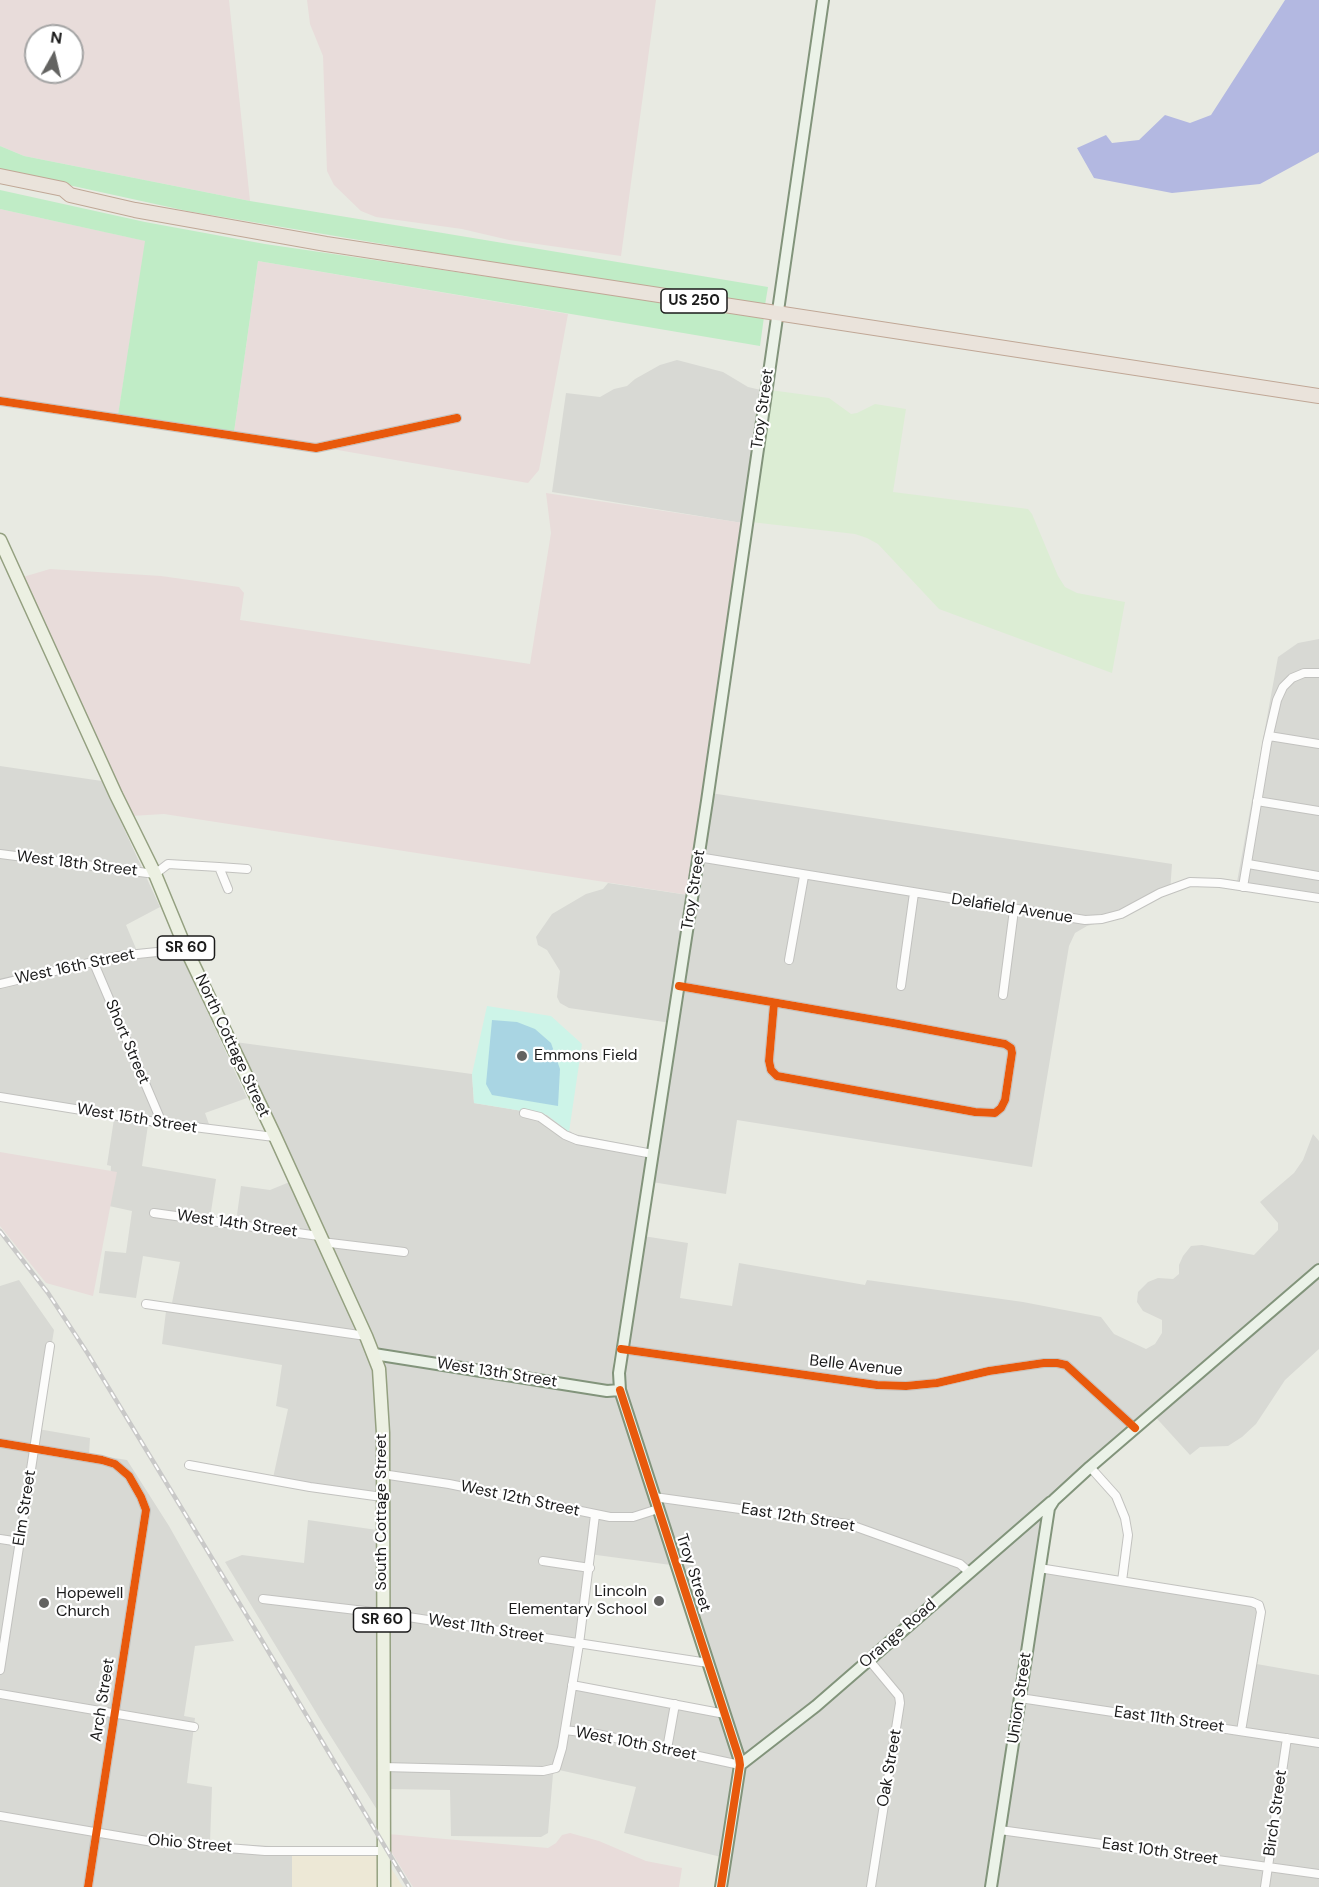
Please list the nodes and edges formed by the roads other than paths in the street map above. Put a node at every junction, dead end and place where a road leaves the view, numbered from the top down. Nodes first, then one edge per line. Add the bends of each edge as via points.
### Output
1 (823, 0) edge
2 (0, 176) edge
3 (0, 184) edge
4 (70, 195) junction
5 (777, 314) junction
6 (1319, 396) edge
7 (0, 400) edge
8 (457, 418) dead end
9 (0, 540) edge
10 (1319, 673) edge
11 (1269, 736) junction
12 (1319, 744) edge
13 (1257, 801) junction
14 (1319, 811) edge
15 (0, 854) edge
16 (698, 857) junction
17 (1248, 864) junction
18 (219, 867) junction
19 (247, 869) dead end
20 (155, 873) junction
21 (804, 876) junction
22 (1319, 876) edge
23 (1243, 887) junction
24 (228, 889) dead end
25 (914, 893) junction
26 (1319, 898) edge
27 (1014, 910) junction
28 (186, 949) junction
29 (789, 960) dead end
30 (93, 961) junction
31 (0, 984) edge
32 (901, 986) dead end
33 (679, 987) junction
34 (1003, 995) dead end
35 (774, 1003) junction
36 (0, 1097) edge
37 (524, 1113) dead end
38 (162, 1123) junction
39 (274, 1137) junction
40 (653, 1154) junction
41 (154, 1213) dead end
42 (320, 1239) junction
43 (404, 1252) dead end
44 (1319, 1270) edge
45 (146, 1304) dead end
46 (366, 1336) junction
47 (50, 1346) dead end
48 (621, 1348) junction
49 (374, 1354) junction
50 (620, 1390) junction
51 (1135, 1428) junction
52 (0, 1443) edge
53 (34, 1449) junction
54 (189, 1465) dead end
55 (1090, 1467) junction
56 (382, 1474) junction
57 (382, 1497) junction
58 (654, 1497) junction
59 (1052, 1504) junction
60 (658, 1509) junction
61 (596, 1515) junction
62 (0, 1539) edge
63 (20, 1542) junction
64 (543, 1561) dead end
65 (590, 1568) junction
66 (1039, 1568) junction
67 (969, 1572) junction
68 (1122, 1581) junction
69 (263, 1599) dead end
70 (382, 1613) junction
71 (579, 1644) junction
72 (869, 1660) junction
73 (708, 1663) junction
74 (0, 1670) edge
75 (572, 1685) junction
76 (0, 1694) edge
77 (1020, 1698) junction
78 (675, 1704) junction
79 (116, 1713) junction
80 (725, 1714) junction
81 (194, 1727) dead end
82 (565, 1730) junction
83 (1241, 1731) junction
84 (1287, 1738) junction
85 (1319, 1743) edge
86 (667, 1749) junction
87 (740, 1765) junction
88 (383, 1767) junction
89 (0, 1816) edge
90 (1000, 1830) junction
91 (96, 1833) junction
92 (383, 1851) junction
93 (1268, 1867) junction
94 (1319, 1874) edge
95 (88, 1887) edge
96 (384, 1887) edge
97 (721, 1887) edge
98 (871, 1887) edge
99 (991, 1887) edge
100 (1265, 1887) edge

1 - 5 main road, Troy Street
2 - 4 highway, US 250 via 63,189
3 - 4 highway, US 250 via 63,198
4 - 5 highway, US 250 via 221,226
5 - 6 highway, US 250
5 - 16 main road, Troy Street
7 - 8 street via 316,448
9 - 20 main road, North Cottage Street / SR 60
10 - 11 street via 1299,674 1283,687
11 - 12 street
11 - 13 street
13 - 14 street
13 - 17 street
15 - 20 street, West 18th Street
16 - 21 street, Delafield Avenue
16 - 33 main road, Troy Street
17 - 22 street
17 - 23 street
18 - 19 street
18 - 20 street via 168,864
18 - 24 street
20 - 28 main road, North Cottage Street / SR 60
21 - 25 street, Delafield Avenue
21 - 29 street
23 - 26 street, Delafield Avenue
23 - 27 street, Delafield Avenue via 1190,882 1102,919
25 - 27 street, Delafield Avenue
25 - 32 street
27 - 34 street
28 - 30 street, West 16th Street
28 - 39 main road, North Cottage Street / SR 60
30 - 31 street, West 16th Street
30 - 38 street, Short Street
33 - 35 street
33 - 40 main road, Troy Street
35 - 35 street via 769,1061 777,1076 975,1112 995,1113 1005,1100 1012,1053 1009,1045
36 - 38 street, West 15th Street
37 - 40 street via 540,1117 576,1140
38 - 39 street, West 15th Street
39 - 42 main road, North Cottage Street / SR 60
40 - 48 main road, Troy Street
41 - 42 street, West 14th Street
42 - 43 street, West 14th Street
42 - 46 main road, North Cottage Street / SR 60
44 - 51 main road, Orange Road
45 - 46 street
46 - 49 main road, North Cottage Street / SR 60
47 - 53 street, Elm Street
48 - 50 main road, Troy Street
48 - 51 street, Belle Avenue via 896,1386 1057,1363 1066,1365
49 - 50 main road, West 13th Street
49 - 56 main road, South Cottage Street / SR 60 via 381,1381
50 - 58 main road, Troy Street
51 - 55 main road, Orange Road
52 - 53 street
53 - 63 street, Elm Street
53 - 79 street, Arch Street via 102,1460 120,1467 129,1476 146,1510
54 - 57 street
55 - 59 main road, Orange Road
55 - 68 street via 1116,1496 1125,1518 1128,1535
56 - 57 main road, South Cottage Street / SR 60
56 - 61 street, West 12th Street
57 - 70 main road, South Cottage Street / SR 60
58 - 60 main road, Troy Street
58 - 67 street, East 12th Street via 848,1524 960,1564
59 - 66 main road, Union Street
59 - 67 main road, Orange Road
60 - 61 street, West 12th Street via 624,1518
60 - 73 main road, Troy Street
61 - 65 street
62 - 63 street
63 - 74 street, Elm Street
64 - 65 street
65 - 71 street
66 - 68 street
66 - 77 main road, Union Street
67 - 72 main road, Orange Road
68 - 83 street via 1259,1605
69 - 70 street, West 11th Street
70 - 71 street, West 11th Street
70 - 88 main road, South Cottage Street / SR 60
71 - 73 street, West 11th Street
71 - 75 street
72 - 87 main road, Orange Road
72 - 98 street, Oak Street via 900,1703
73 - 80 main road, Troy Street
75 - 78 street
75 - 82 street
76 - 79 street
77 - 83 street, East 11th Street
77 - 90 main road, Union Street
78 - 80 street
78 - 86 street
79 - 81 street
79 - 91 street, Arch Street
80 - 87 main road, Troy Street
82 - 86 street, West 10th Street
82 - 88 street, West 10th Street via 559,1765 552,1770
83 - 84 street, East 11th Street
84 - 85 street, East 11th Street
84 - 93 street, Birch Street
86 - 87 street, West 10th Street
87 - 97 main road
88 - 92 main road, South Cottage Street / SR 60
89 - 91 street, Ohio Street
90 - 93 street, East 10th Street
90 - 99 main road, Union Street
91 - 92 street, Ohio Street via 265,1851
91 - 95 street, Arch Street
92 - 96 main road, South Cottage Street / SR 60
93 - 94 street, East 10th Street
93 - 100 street, Birch Street

